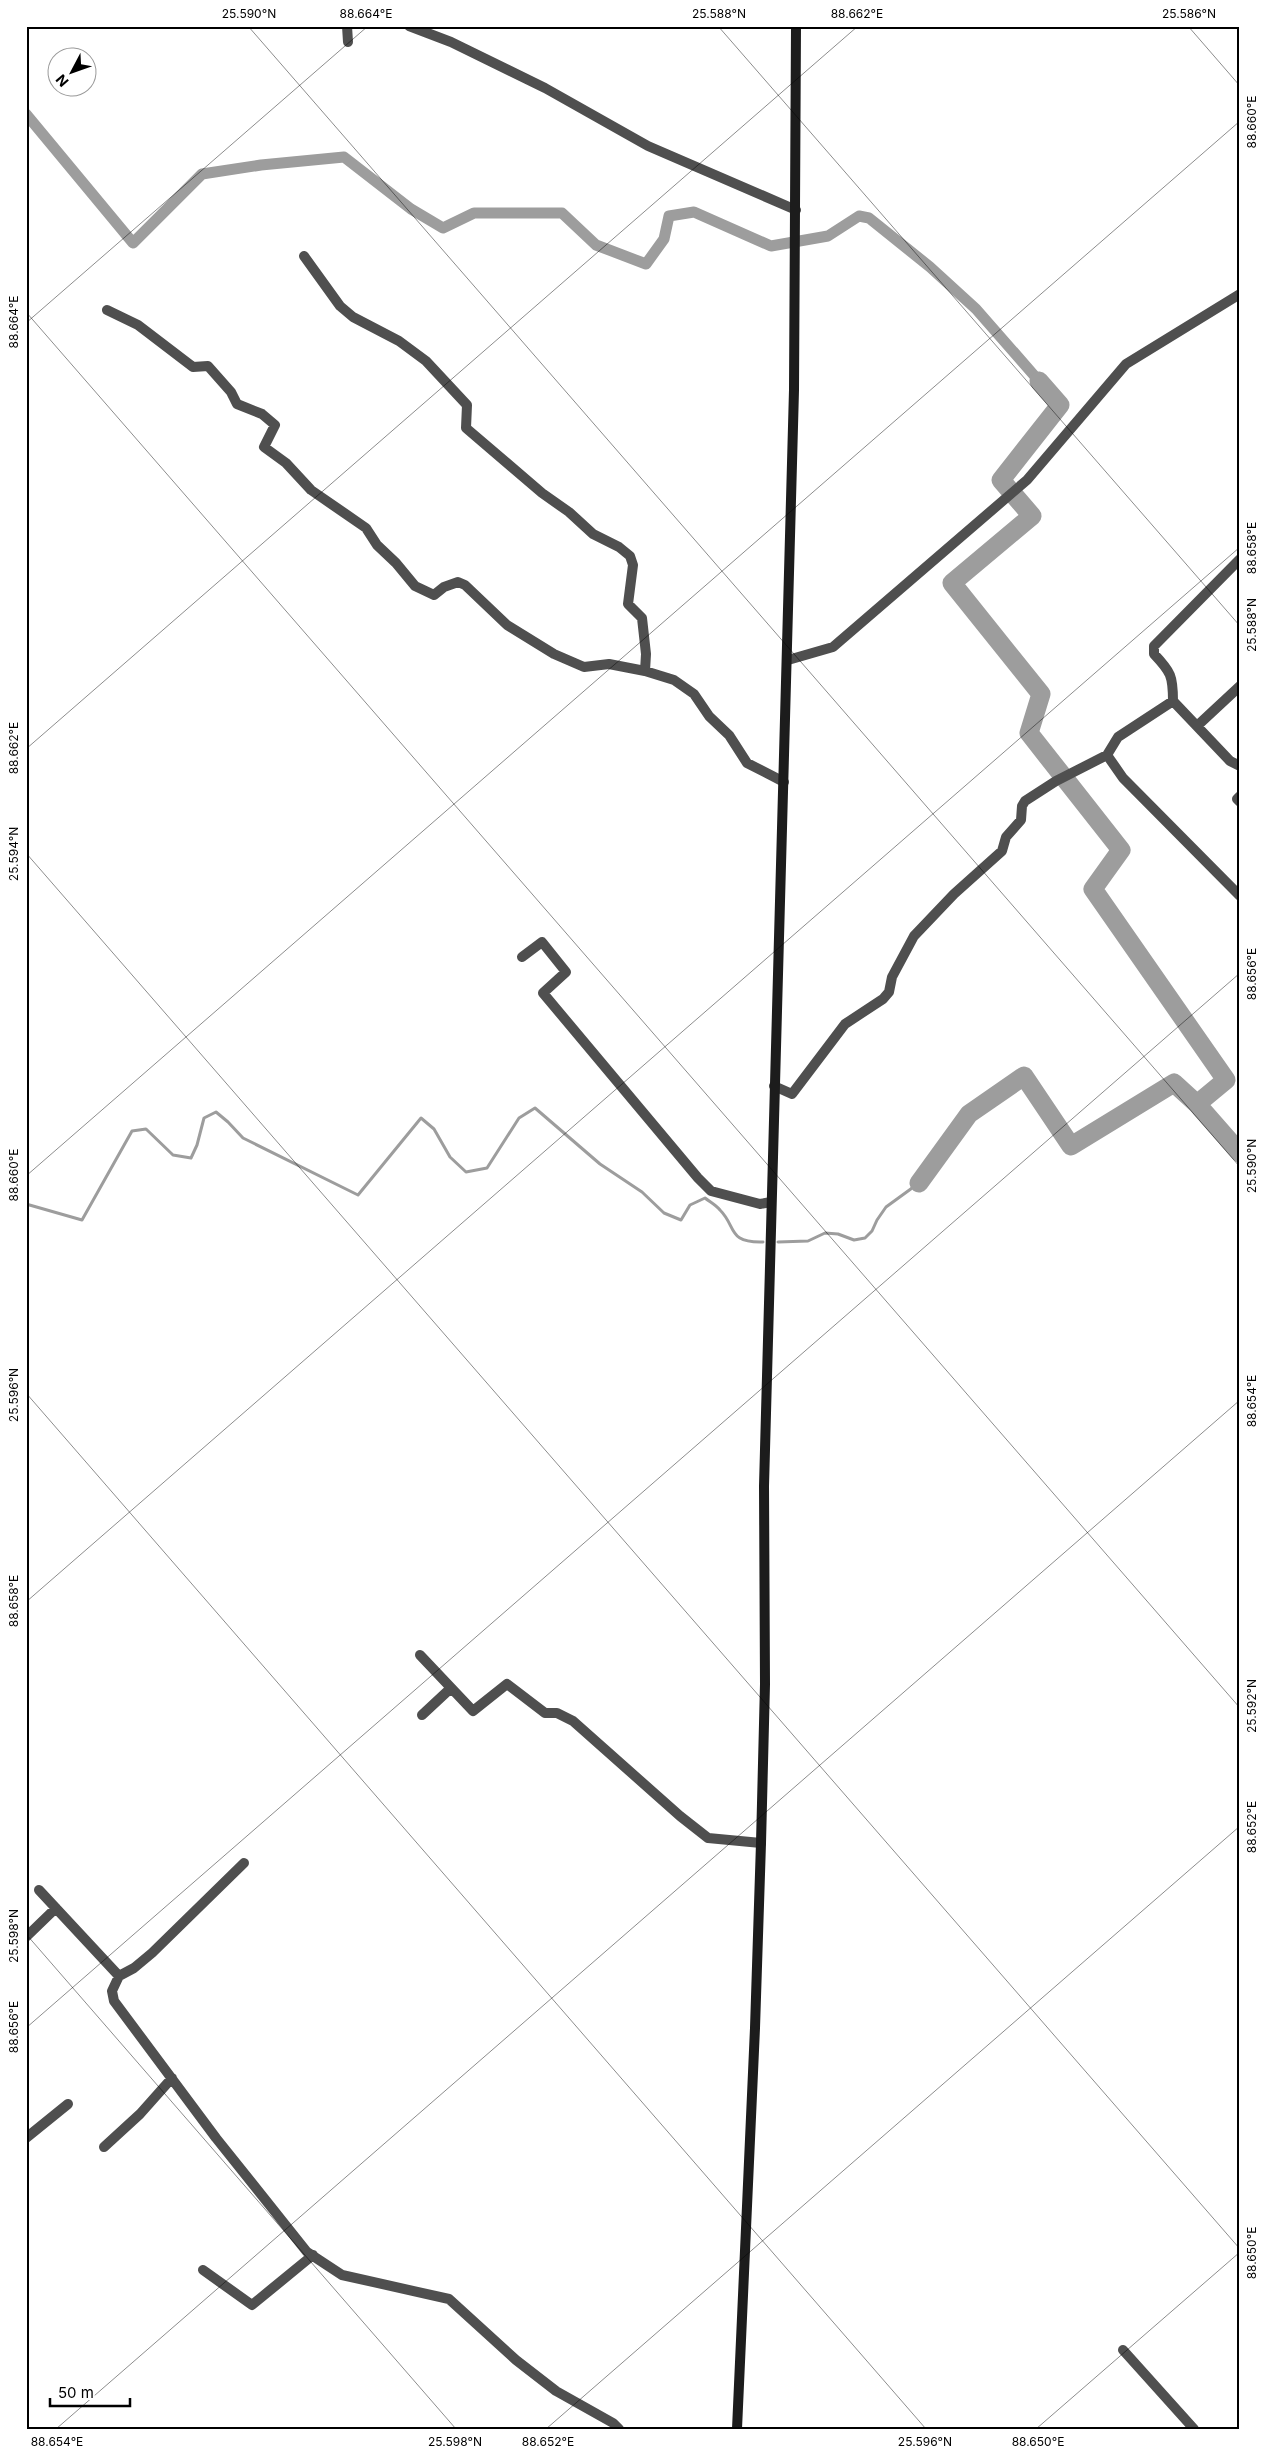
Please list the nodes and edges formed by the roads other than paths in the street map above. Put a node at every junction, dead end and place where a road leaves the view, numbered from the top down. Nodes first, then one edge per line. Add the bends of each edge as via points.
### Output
1 (347, 26) edge
2 (409, 26) edge
3 (796, 26) edge
4 (348, 42) dead end
5 (796, 210) junction
6 (304, 256) dead end
7 (1240, 294) edge
8 (107, 310) dead end
9 (1240, 559) edge
10 (788, 660) junction
11 (645, 671) junction
12 (1240, 686) edge
13 (1173, 702) junction
14 (1197, 726) junction
15 (1107, 755) junction
16 (1240, 766) edge
17 (784, 782) junction
18 (1240, 796) edge
19 (1240, 802) edge
20 (1240, 896) edge
21 (522, 956) dead end
22 (774, 1086) junction
23 (771, 1202) junction
24 (420, 1655) dead end
25 (451, 1688) junction
26 (422, 1715) dead end
27 (761, 1843) junction
28 (244, 1863) dead end
29 (38, 1890) dead end
30 (56, 1908) junction
31 (26, 1937) edge
32 (119, 1976) junction
33 (172, 2078) junction
34 (68, 2104) dead end
35 (26, 2138) edge
36 (104, 2147) dead end
37 (313, 2256) junction
38 (203, 2270) dead end
39 (1123, 2350) dead end
40 (619, 2429) edge
41 (737, 2429) edge
42 (1194, 2429) edge

1 - 4 street
2 - 5 street via 451,42 545,88 648,146
3 - 5 street
5 - 10 street
6 - 11 street via 340,306 353,317 400,340 426,361 467,405 466,428 593,534 630,556 633,565 628,604 642,618
7 - 10 street via 1126,364 1027,480 833,647
8 - 11 street via 138,325 193,367 208,366 231,392 237,404 262,414 275,425 264,447 286,463 311,490 366,528 377,545 415,586 434,595 458,582 508,625 554,654 584,667 609,664
9 - 13 street via 1154,646 1154,654 1173,679
10 - 17 street
11 - 17 street via 674,680 694,694 708,716 729,735 747,763
12 - 14 street
13 - 14 street
13 - 15 street via 1118,737
14 - 16 street via 1230,761
15 - 20 street via 1123,778
15 - 22 street via 1025,801 1021,820 1006,837 1002,850 914,936 883,999 845,1024 792,1094
17 - 22 street
18 - 19 street via 1237,799
21 - 23 street via 542,942 566,972 543,993 698,1178 711,1190 760,1204
22 - 23 street
23 - 27 street via 764,1486 765,1684
24 - 25 street
25 - 26 street
25 - 27 street via 473,1711 507,1684 545,1713 557,1712 573,1721 708,1838
27 - 41 street
28 - 32 street via 152,1953
29 - 30 street
30 - 31 street
30 - 32 street
32 - 33 street via 112,1991 114,2000
33 - 36 street
33 - 37 street via 260,2194
34 - 35 street
37 - 38 street via 252,2305
37 - 40 street via 342,2275 449,2299 516,2360 556,2391 614,2423
39 - 42 street

